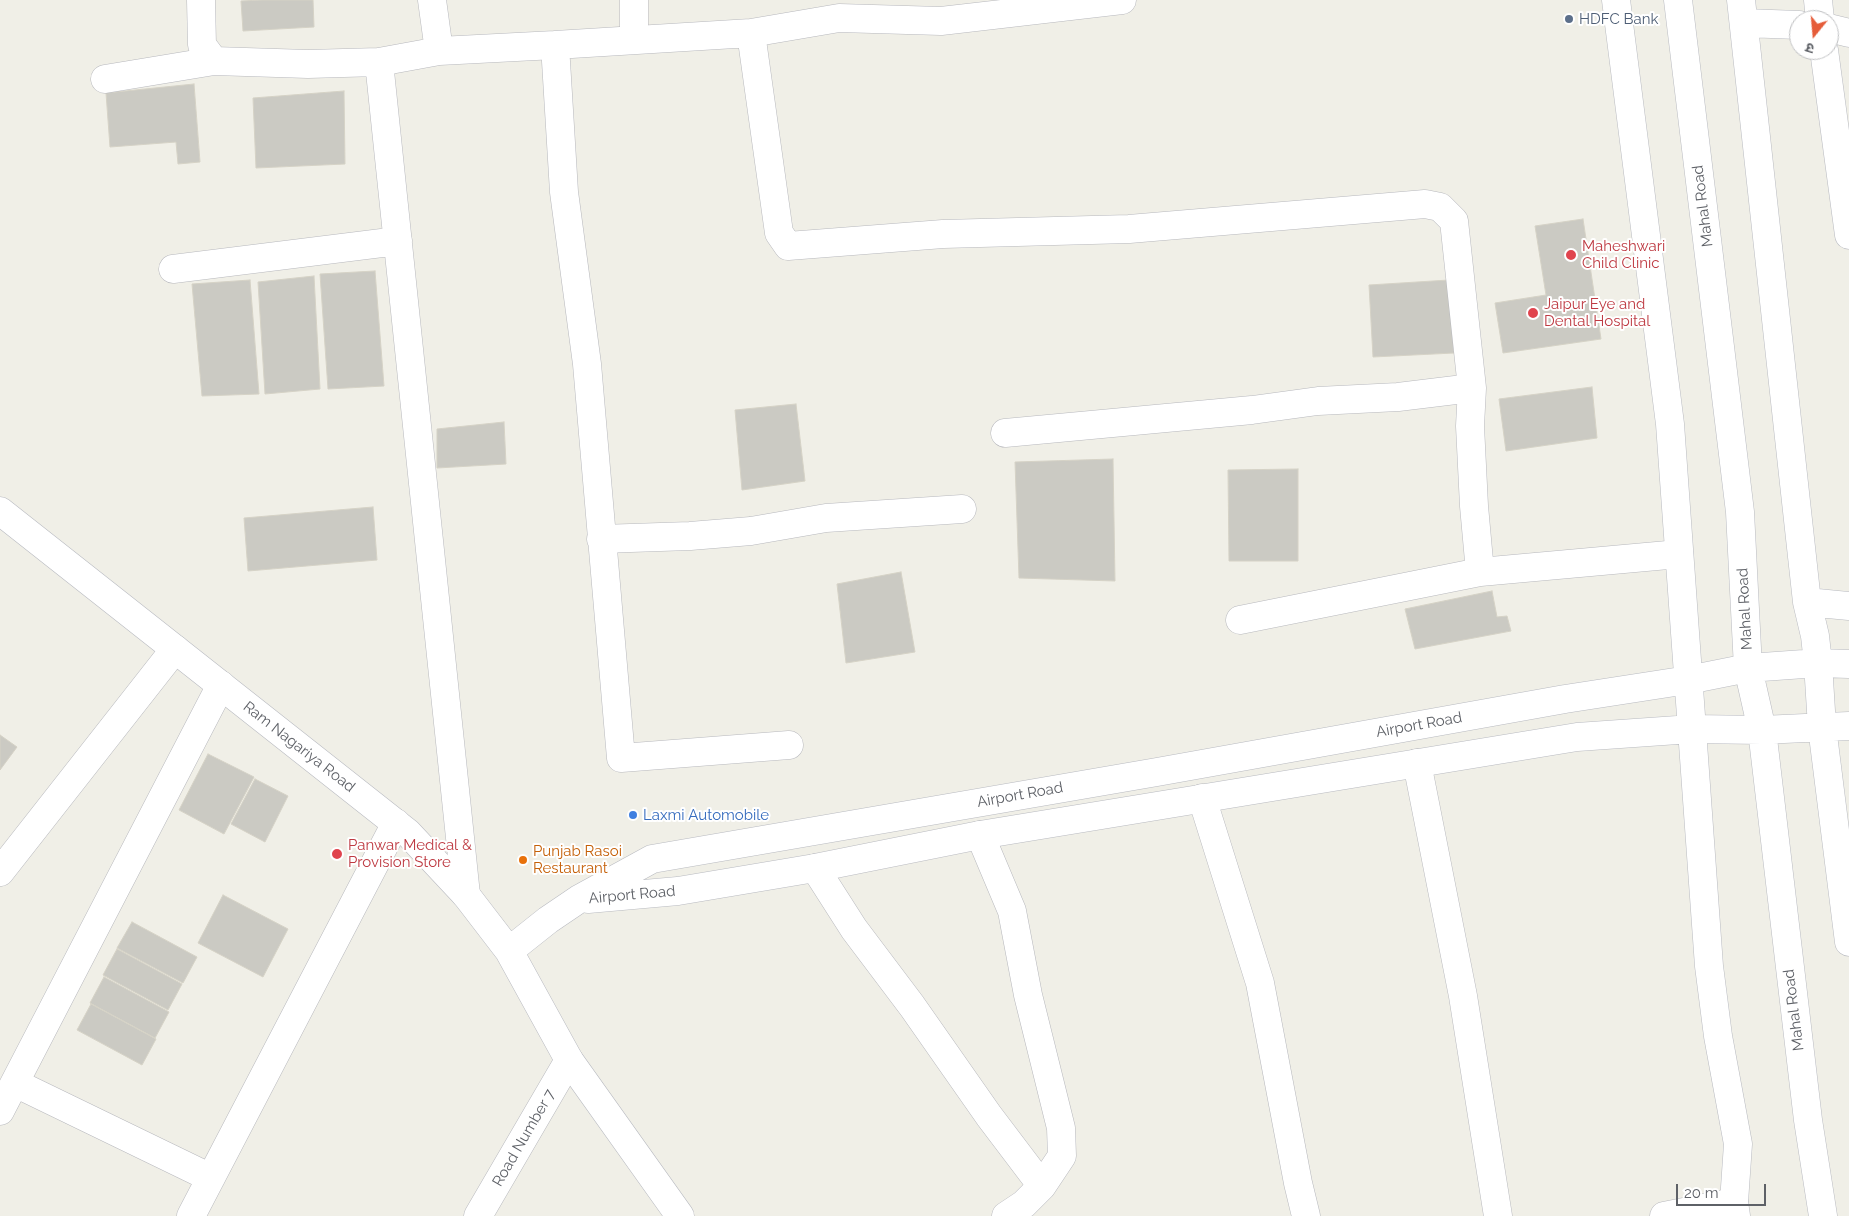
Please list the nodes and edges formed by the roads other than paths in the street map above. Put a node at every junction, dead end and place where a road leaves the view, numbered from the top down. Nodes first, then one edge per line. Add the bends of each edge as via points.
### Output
1 (201, 0) edge
2 (432, 0) edge
3 (634, 0) edge
4 (1122, 0) edge
5 (1616, 0) edge
6 (1678, 0) edge
7 (1065, 3) edge
8 (838, 9) edge
9 (1742, 11) edge
10 (1789, 23) edge
11 (751, 33) junction
12 (634, 39) junction
13 (555, 45) junction
14 (439, 51) junction
15 (1825, 60) edge
16 (214, 61) junction
17 (379, 62) junction
18 (105, 79) dead end
19 (1849, 235) edge
20 (398, 241) junction
21 (174, 269) dead end
22 (1472, 388) junction
23 (1005, 434) dead end
24 (962, 509) dead end
25 (0, 511) edge
26 (601, 539) junction
27 (1679, 554) junction
28 (1480, 572) junction
29 (1807, 602) junction
30 (1849, 606) edge
31 (1240, 620) dead end
32 (175, 648) junction
33 (1818, 663) junction
34 (1849, 664) edge
35 (1748, 668) junction
36 (1688, 680) junction
37 (221, 685) junction
38 (1849, 726) edge
39 (1822, 727) junction
40 (1692, 729) junction
41 (1762, 730) junction
42 (789, 745) dead end
43 (1417, 763) junction
44 (1202, 798) junction
45 (1840, 798) edge
46 (396, 823) junction
47 (980, 834) junction
48 (815, 868) junction
49 (0, 872) edge
50 (466, 895) junction
51 (579, 899) junction
52 (1849, 942) edge
53 (509, 951) junction
54 (569, 1060) junction
55 (15, 1083) junction
56 (0, 1111) edge
57 (210, 1178) junction
58 (1042, 1186) junction
59 (1735, 1209) edge
60 (675, 1213) edge
61 (191, 1216) edge
62 (478, 1216) edge
63 (1006, 1216) edge
64 (1306, 1216) edge
65 (1498, 1216) edge
66 (1664, 1216) edge
67 (1823, 1216) edge

1 - 16 street via 202,44
2 - 14 street
3 - 12 street
4 - 7 street
5 - 27 street via 1670,424
6 - 35 street, Mahal Road via 1740,512
7 - 8 street via 941,21
8 - 11 street
9 - 10 street
9 - 29 street
11 - 12 street
11 - 22 street via 779,233 788,246 943,234 1129,229 1425,204 1440,207 1454,221
12 - 13 street
13 - 14 street
13 - 26 street via 564,192 587,364
14 - 17 street
15 - 19 street
16 - 17 street
16 - 18 street
17 - 20 street
20 - 21 street
20 - 50 street
22 - 23 street
22 - 28 street via 1470,426
24 - 26 street via 826,518 734,533
25 - 32 street, Ram Nagariya Road
26 - 42 street via 621,758
27 - 28 street
27 - 36 street
28 - 31 street
29 - 30 street
29 - 33 street
32 - 37 street, Ram Nagariya Road
32 - 49 street
33 - 34 street, Airport Road
33 - 35 street, Airport Road
33 - 39 street
35 - 36 street, Airport Road
35 - 41 street, Mahal Road
36 - 40 street
36 - 51 street, Airport Road via 652,859
37 - 46 street, Ram Nagariya Road
37 - 55 street
38 - 39 street, Airport Road
39 - 41 street, Airport Road
39 - 45 street
40 - 41 street, Airport Road
40 - 43 street, Airport Road via 1577,737
40 - 59 street via 1709,966 1738,1144
41 - 67 street, Mahal Road via 1806,1110
43 - 44 street, Airport Road
43 - 65 street via 1463,996
44 - 47 street, Airport Road
44 - 64 street via 1260,983
45 - 52 street
46 - 50 street, Ram Nagariya Road
46 - 57 street
47 - 48 street, Airport Road
47 - 58 street via 1012,911 1028,995 1061,1128 1062,1156
48 - 51 street, Airport Road via 678,891
48 - 58 street via 854,929
50 - 53 street, Ram Nagariya Road
51 - 53 street
53 - 54 street, Ram Nagariya Road
54 - 60 street, Ram Nagariya Road
54 - 62 street, Road Number 7
55 - 56 street
55 - 57 street
57 - 61 street
58 - 63 street
59 - 66 street

